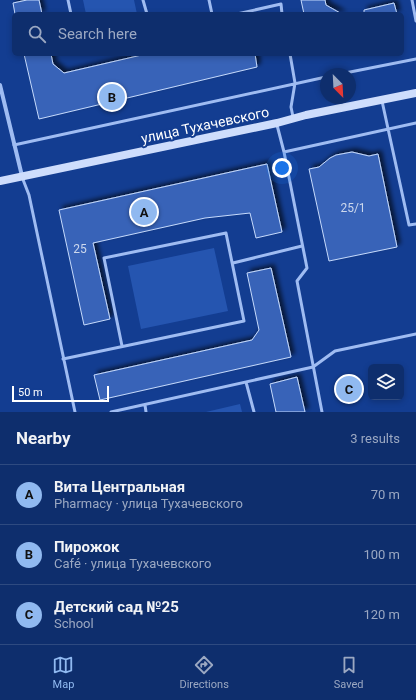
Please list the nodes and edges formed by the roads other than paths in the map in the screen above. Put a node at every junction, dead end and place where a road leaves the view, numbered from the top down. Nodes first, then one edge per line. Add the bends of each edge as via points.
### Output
1 (68, 0) edge
2 (143, 0) edge
3 (209, 0) edge
4 (280, 0) edge
5 (412, 0) edge
6 (280, 4) junction
7 (71, 12) edge
8 (146, 12) edge
9 (212, 12) edge
10 (246, 12) edge
11 (282, 12) edge
12 (416, 21) edge
13 (290, 56) edge
14 (416, 59) edge
15 (356, 71) edge
16 (320, 78) edge
17 (295, 83) junction
18 (0, 86) edge
19 (416, 93) edge
20 (381, 100) junction
21 (294, 119) junction
22 (277, 123) junction
23 (416, 123) edge
24 (388, 129) junction
25 (14, 145) junction
26 (284, 152) junction
27 (22, 177) junction
28 (0, 181) edge
29 (416, 224) edge
30 (302, 246) junction
31 (232, 263) junction
32 (416, 334) edge
33 (122, 346) junction
34 (64, 359) junction
35 (313, 367) junction
36 (246, 382) junction
37 (145, 405) junction
38 (75, 412) edge
39 (111, 412) edge
40 (146, 412) edge
41 (254, 412) edge
42 (322, 412) edge

1 - 7 lane
2 - 8 lane
3 - 9 lane
4 - 6 lane
5 - 12 lane
6 - 10 lane
6 - 11 lane
13 - 17 lane
14 - 15 lane
16 - 17 lane
17 - 21 lane via 291,107
17 - 25 lane
18 - 25 street
19 - 20 main road, улица Тухачевского
20 - 21 main road, улица Тухачевского
20 - 24 lane
21 - 22 main road, улица Тухачевского
22 - 26 lane
22 - 27 main road, улица Тухачевского
23 - 24 lane
24 - 26 lane
24 - 29 lane via 409,225
25 - 27 street
26 - 30 lane
27 - 28 main road, улица Тухачевского
27 - 34 lane via 29,196
30 - 31 lane
30 - 35 lane via 307,268 297,282
31 - 33 lane via 244,321
31 - 33 lane via 226,233 104,258
32 - 35 lane via 335,351
33 - 34 lane
34 - 38 lane
35 - 36 lane
35 - 42 lane
36 - 37 lane
36 - 41 lane
37 - 39 lane
37 - 40 lane

